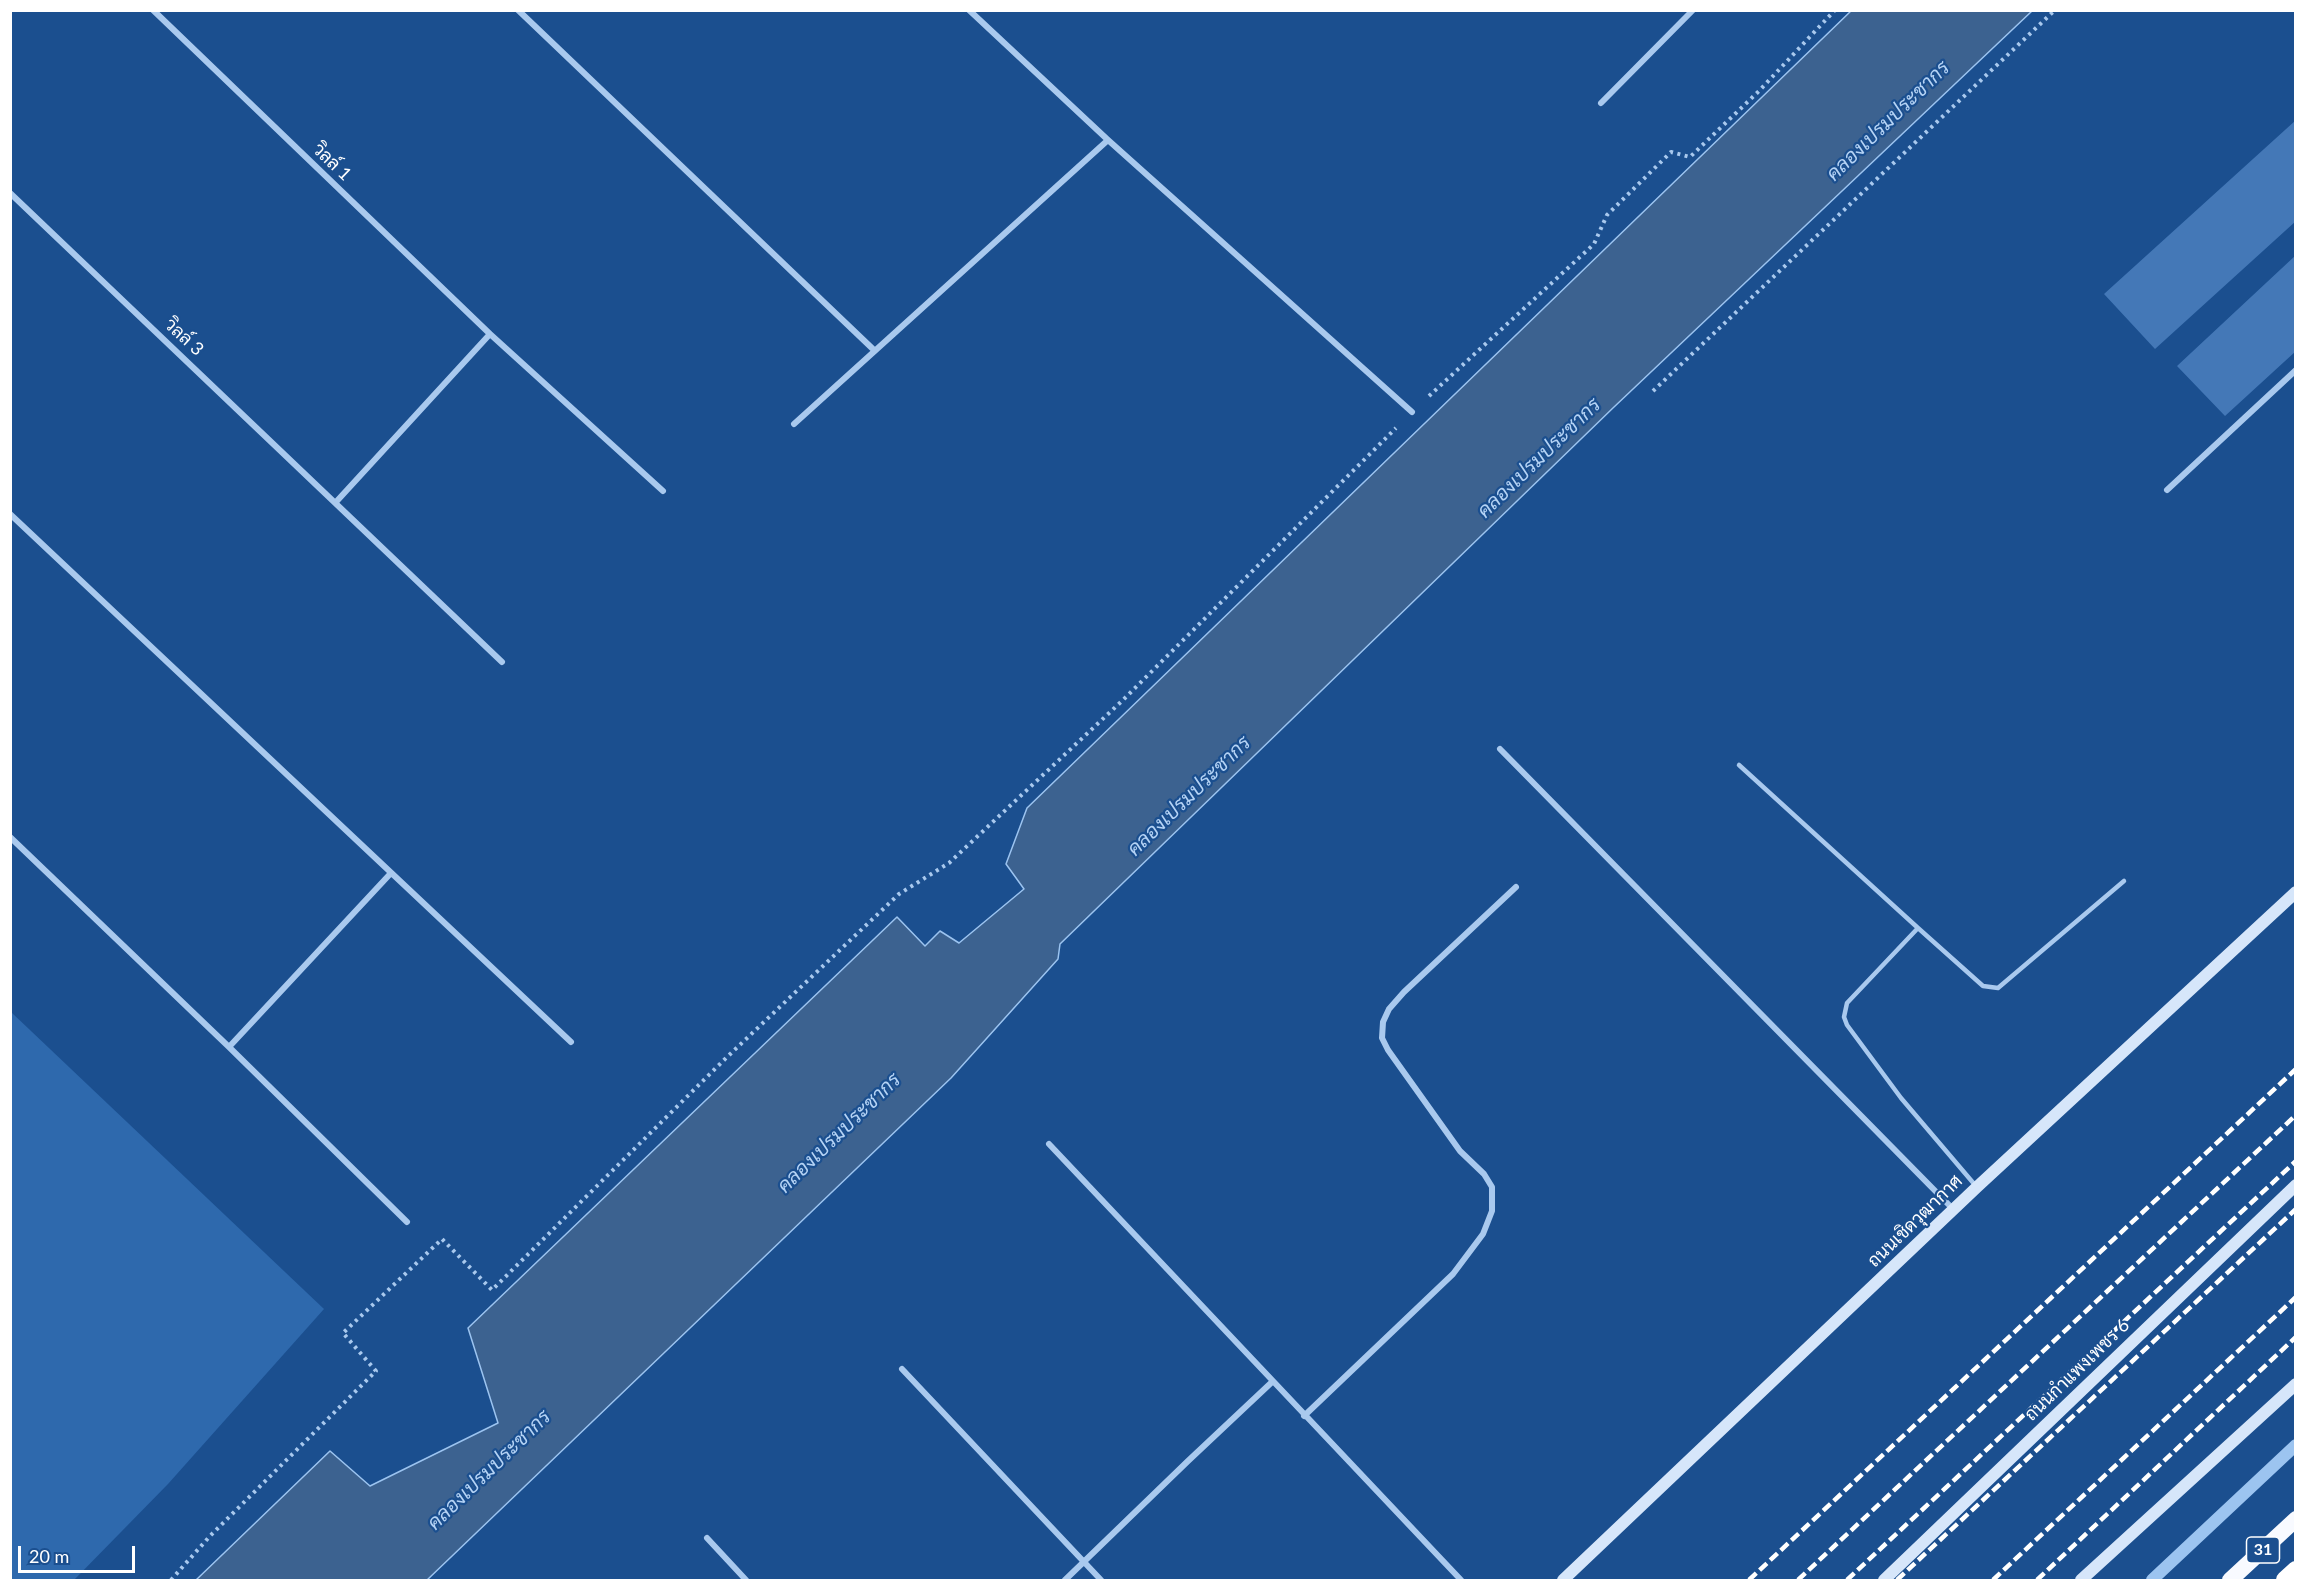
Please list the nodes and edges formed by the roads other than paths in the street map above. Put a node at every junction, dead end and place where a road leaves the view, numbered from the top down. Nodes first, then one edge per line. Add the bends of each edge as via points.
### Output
1 (153, 10) edge
2 (518, 10) edge
3 (969, 10) edge
4 (1693, 10) edge
5 (1601, 103) dead end
6 (1108, 140) junction
7 (10, 193) edge
8 (490, 334) junction
9 (875, 351) junction
10 (2295, 370) edge
11 (1412, 412) road end
12 (794, 424) dead end
13 (2168, 490) dead end
14 (663, 491) dead end
15 (336, 502) junction
16 (10, 514) edge
17 (502, 662) dead end
18 (1500, 749) dead end
19 (1739, 765) dead end
20 (10, 837) edge
21 (391, 873) junction
22 (2124, 880) dead end
23 (1516, 887) dead end
24 (2295, 892) edge
25 (1918, 928) junction
26 (571, 1042) dead end
27 (230, 1047) junction
28 (1049, 1144) dead end
29 (2295, 1185) edge
30 (1977, 1187) junction
31 (1954, 1209) junction
32 (407, 1222) dead end
33 (902, 1369) dead end
34 (1272, 1382) junction
35 (2295, 1384) edge
36 (1304, 1416) junction
37 (2295, 1519) edge
38 (707, 1538) dead end
39 (1084, 1563) junction
40 (2295, 1570) edge
41 (746, 1581) edge
42 (1065, 1581) edge
43 (1101, 1581) edge
44 (1461, 1581) edge
45 (1563, 1581) edge
46 (1884, 1581) edge
47 (2081, 1581) edge
48 (2230, 1581) edge
49 (2285, 1581) edge

1 - 8 street, วิลล์ 1
2 - 9 street
3 - 6 street
4 - 5 street
6 - 9 street
6 - 11 street
7 - 15 street, วิลล์ 3
8 - 14 street, วิลล์ 1
8 - 15 street
9 - 12 street
10 - 13 street
15 - 17 street, วิลล์ 3
16 - 21 street
18 - 31 street
19 - 25 lane
20 - 27 street
21 - 26 street
21 - 27 street
22 - 25 lane via 1998,988 1983,986
23 - 36 street via 1404,992 1383,1022 1382,1038 1388,1050 1460,1151 1492,1187 1492,1211 1483,1234 1453,1274
24 - 30 main road, ถนนเชิดวุฒากาศ
25 - 30 lane via 1846,1004 1844,1017 1901,1098
27 - 32 street
28 - 34 street
29 - 46 main road, ถนนกำแพงเพชร 6
30 - 31 main road, ถนนเชิดวุฒากาศ
31 - 45 main road, ถนนเชิดวุฒากาศ
33 - 39 street
34 - 36 street
34 - 39 street
35 - 47 main road
36 - 44 street
37 - 48 highway, 31
38 - 41 street
39 - 42 street
39 - 43 street
40 - 49 highway, 31

